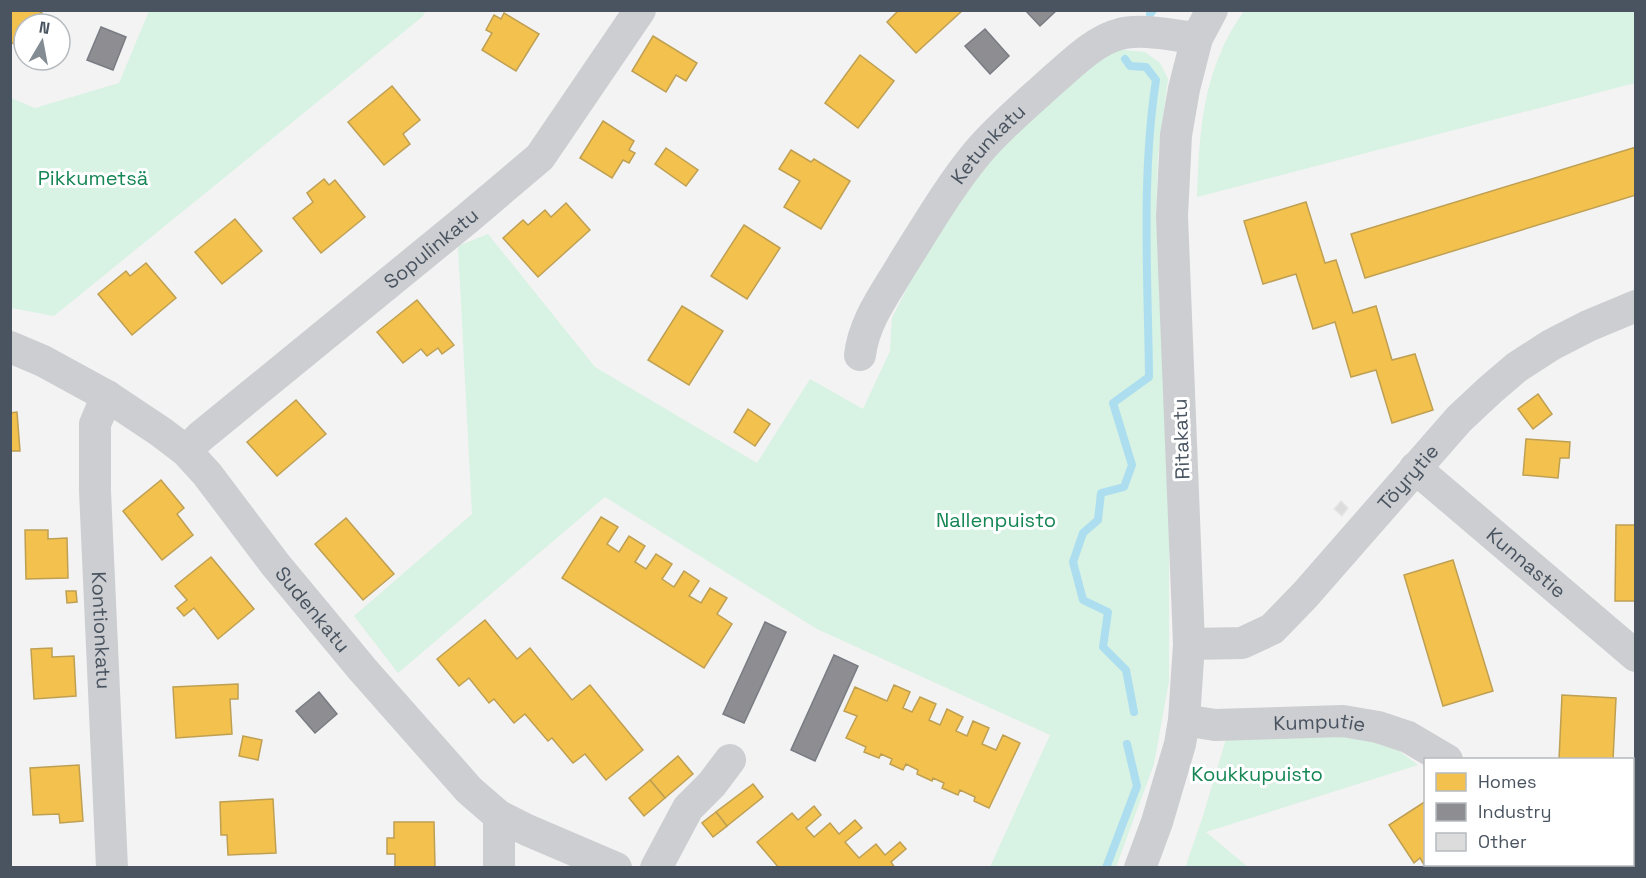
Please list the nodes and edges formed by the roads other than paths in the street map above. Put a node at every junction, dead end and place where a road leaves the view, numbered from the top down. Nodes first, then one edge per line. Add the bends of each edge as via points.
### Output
1 (640, 10) edge
2 (1212, 10) edge
3 (1197, 38) junction
4 (1635, 306) edge
5 (10, 347) edge
6 (860, 355) dead end
7 (107, 396) junction
8 (186, 451) junction
9 (1415, 468) junction
10 (1189, 644) junction
11 (1635, 657) edge
12 (1184, 720) junction
13 (1445, 758) edge
14 (730, 760) dead end
15 (499, 816) junction
16 (112, 867) edge
17 (499, 867) edge
18 (616, 867) edge
19 (656, 867) edge
20 (1140, 867) edge

1 - 8 street, Sopulinkatu via 540,157
2 - 3 street, Ritakatu
3 - 6 street, Ketunkatu via 1120,33 1070,65 1019,111 949,189 878,305 862,339
3 - 10 street, Ritakatu via 1176,135 1172,216
4 - 9 street, Töyrytie via 1551,345 1517,367 1459,419
5 - 7 street, Sudenkatu
7 - 8 street, Sudenkatu
7 - 16 street, Kontionkatu via 95,424 95,491
8 - 15 street, Sudenkatu via 363,670 469,790
9 - 10 street, Töyrytie via 1272,629 1242,643
9 - 11 street, Kunnastie
10 - 12 street, Ritakatu
12 - 13 street, Kumputie via 1215,725 1343,721 1408,737
12 - 20 street, Ritakatu via 1157,822
14 - 19 street via 688,808
15 - 17 street
15 - 18 street, Sudenkatu

